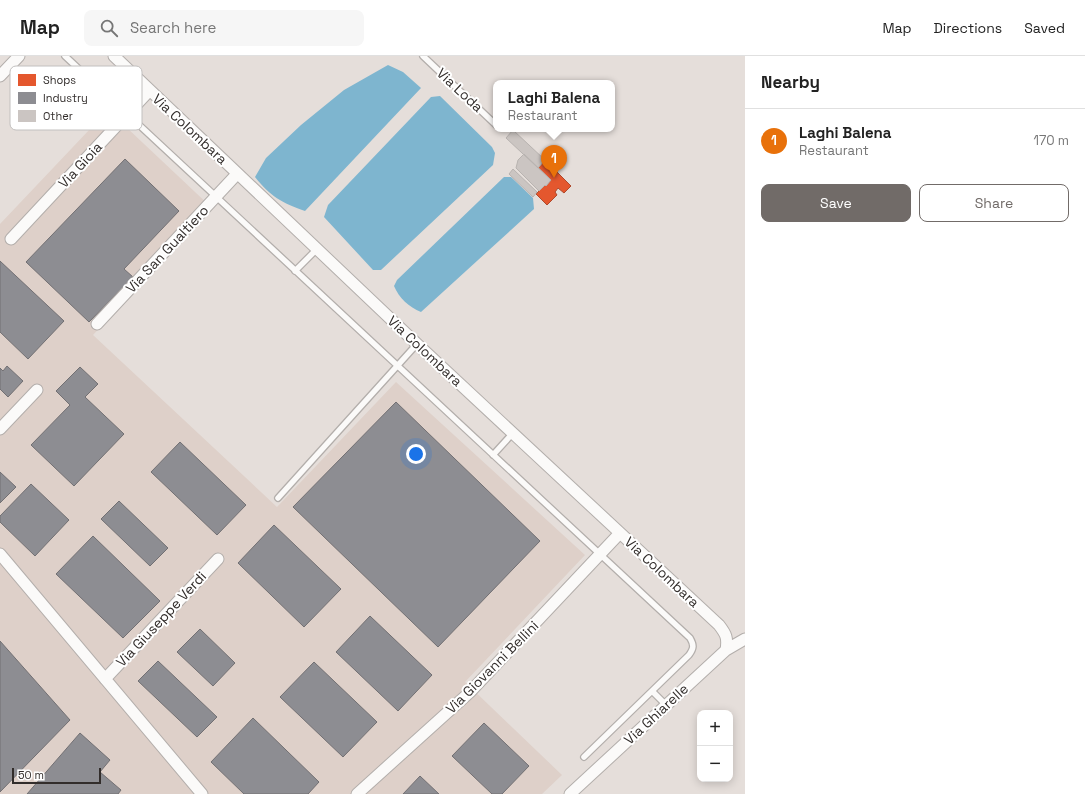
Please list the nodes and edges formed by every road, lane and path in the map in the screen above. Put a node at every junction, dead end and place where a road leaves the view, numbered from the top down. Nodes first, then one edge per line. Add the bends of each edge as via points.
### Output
1 (19, 56) edge
2 (65, 56) edge
3 (114, 56) edge
4 (424, 56) edge
5 (76, 66) edge
6 (124, 66) edge
7 (0, 76) edge
8 (142, 84) edge
9 (149, 91) junction
10 (142, 98) edge
11 (493, 121) edge
12 (142, 128) edge
13 (112, 130) edge
14 (237, 174) junction
15 (216, 197) junction
16 (11, 239) dead end
17 (317, 248) junction
18 (295, 271) junction
19 (97, 324) dead end
20 (418, 344) junction
21 (398, 366) junction
22 (37, 390) dead end
23 (0, 429) edge
24 (513, 433) junction
25 (494, 455) junction
26 (278, 498) dead end
27 (620, 533) junction
28 (0, 554) edge
29 (600, 554) junction
30 (218, 559) dead end
31 (745, 639) edge
32 (726, 650) junction
33 (104, 679) junction
34 (652, 691) junction
35 (666, 705) junction
36 (584, 757) dead end
37 (202, 794) edge
38 (357, 794) edge
39 (570, 794) edge

1 - 7 street
2 - 5 lane
3 - 6 street, Via Colombara
4 - 11 lane, Via Loda
8 - 9 street, Via Colombara
9 - 10 street, Via Gioia
9 - 14 street, Via Colombara
12 - 15 lane
13 - 16 street, Via Gioia
14 - 15 street, Via San Gualtiero
14 - 17 street, Via Colombara
15 - 18 lane
15 - 19 street, Via San Gualtiero
17 - 18 lane
17 - 20 street, Via Colombara
18 - 21 lane
20 - 21 lane
20 - 24 street, Via Colombara
21 - 25 lane
21 - 26 lane
22 - 23 street
24 - 25 lane
24 - 27 street, Via Colombara
25 - 29 lane
27 - 29 street, Via Giovanni Bellini
27 - 32 street, Via Colombara via 719,625 727,634
28 - 33 street, Via Giuseppe Verdi
29 - 34 lane via 693,643 689,655
29 - 38 street, Via Giovanni Bellini via 470,692
30 - 33 street, Via Giuseppe Verdi
31 - 32 street, Via Ghiarelle
32 - 35 street, Via Ghiarelle
33 - 37 street, Via Giuseppe Verdi
34 - 35 lane
34 - 36 lane
35 - 39 street, Via Ghiarelle

